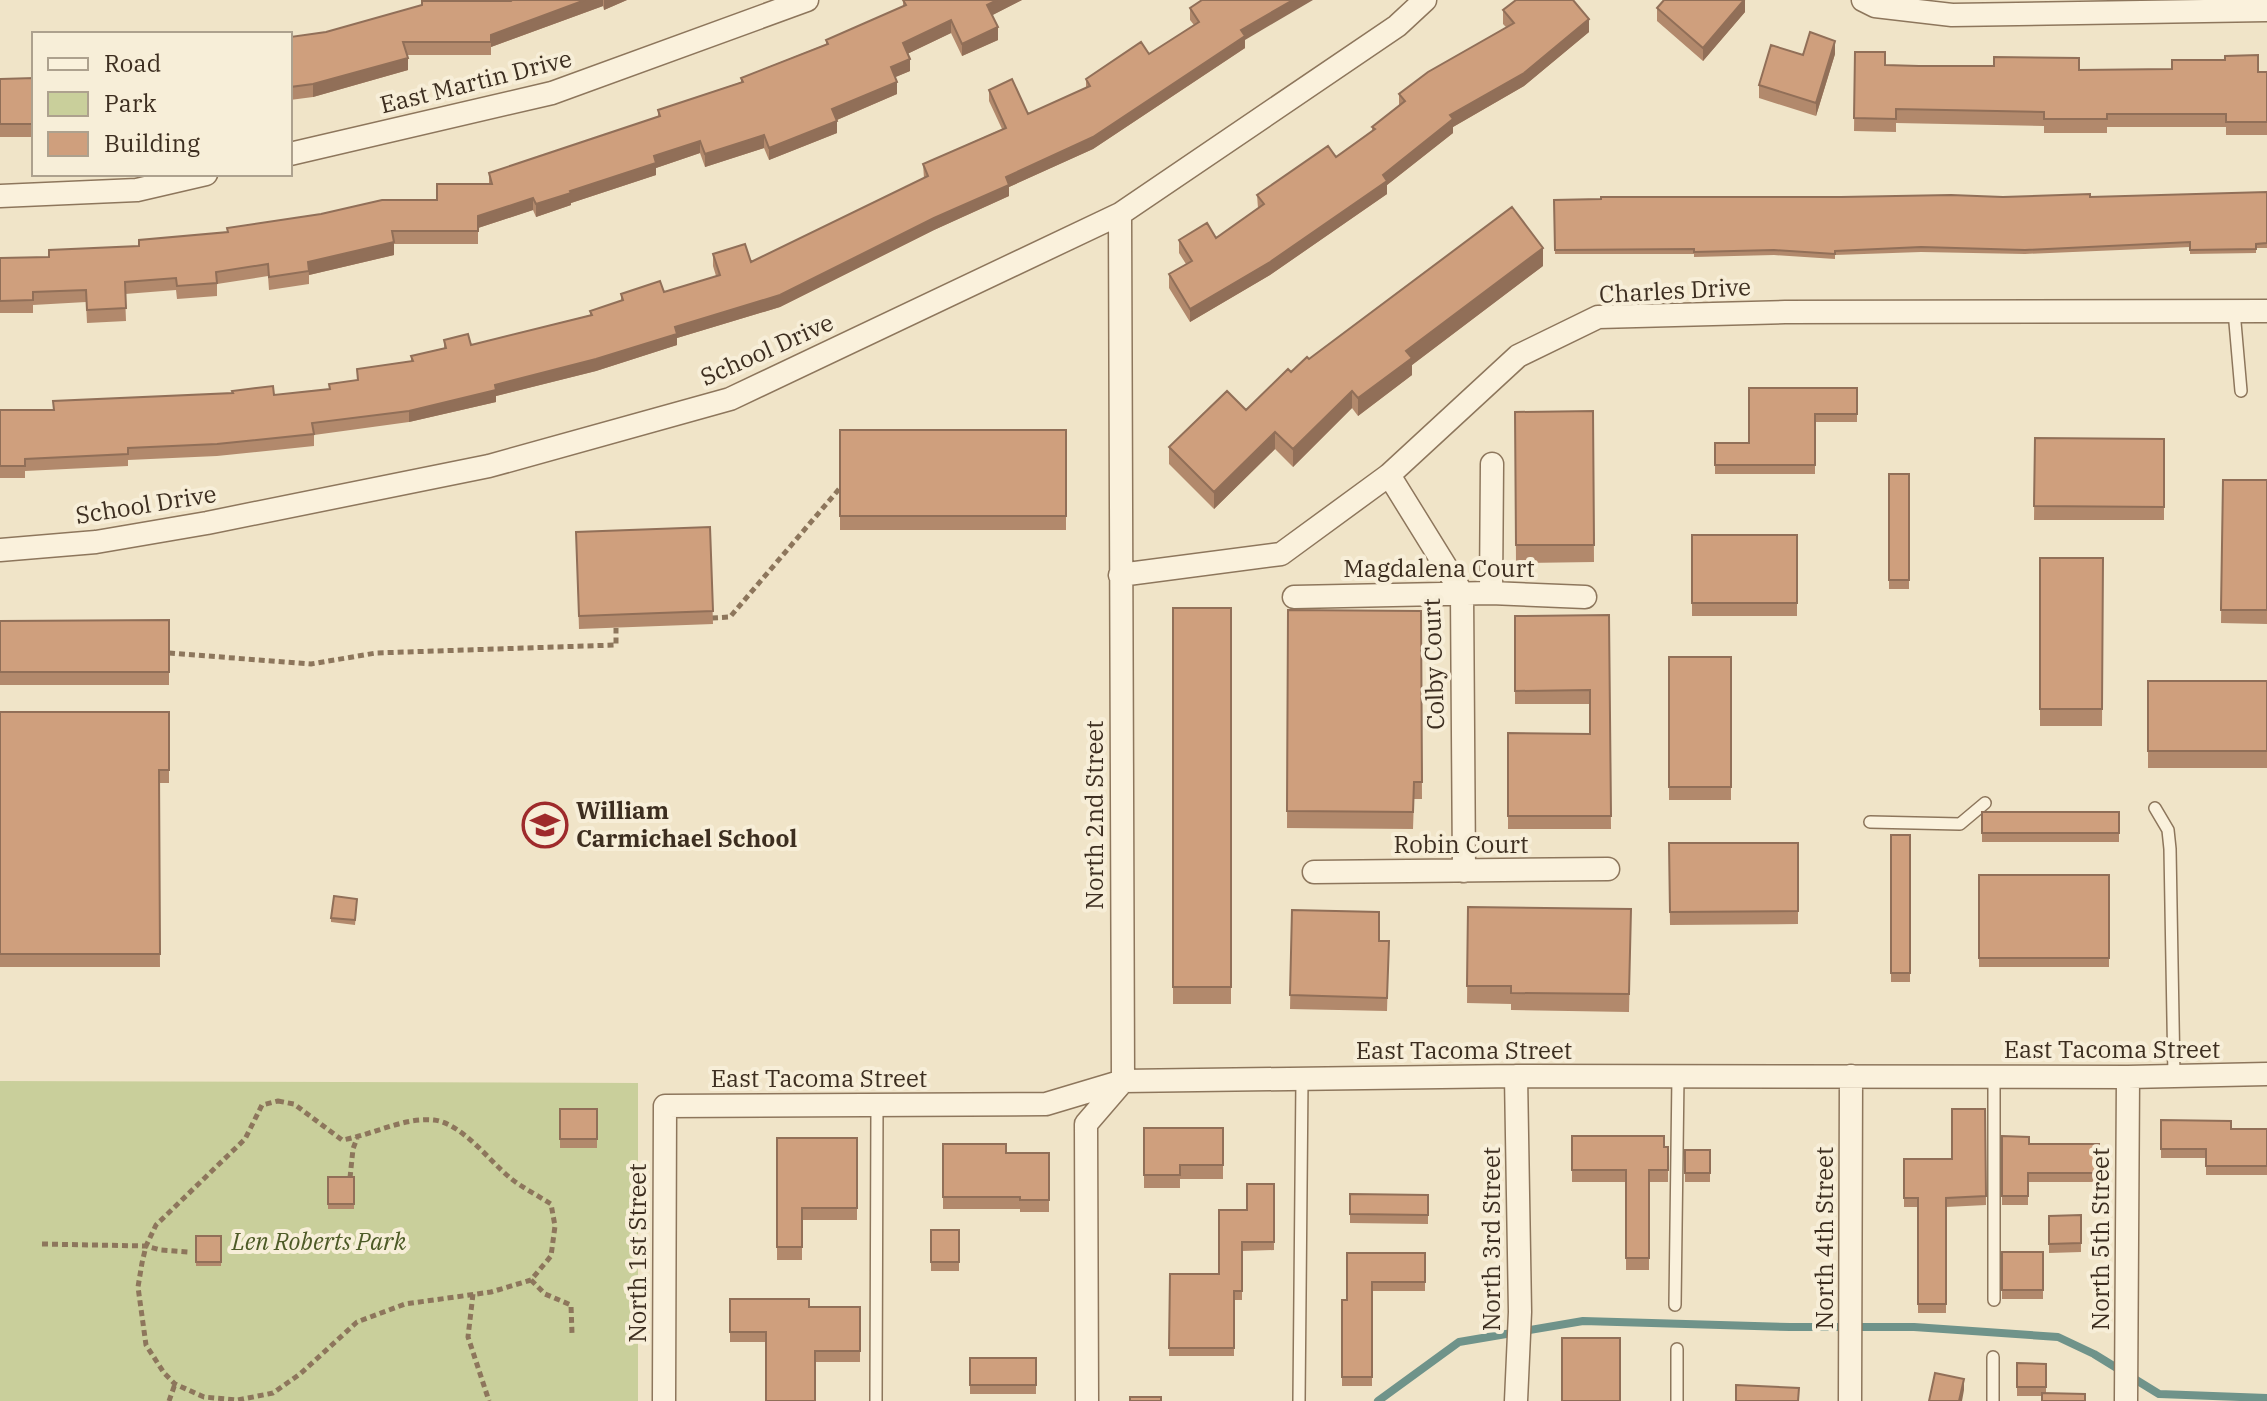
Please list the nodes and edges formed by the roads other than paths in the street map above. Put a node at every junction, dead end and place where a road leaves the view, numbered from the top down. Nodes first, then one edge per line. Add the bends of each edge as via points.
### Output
1 (807, 0) edge
2 (1425, 0) edge
3 (1863, 0) edge
4 (2267, 10) edge
5 (292, 154) edge
6 (197, 176) edge
7 (0, 196) edge
8 (1120, 214) junction
9 (2234, 311) junction
10 (2267, 311) edge
11 (2241, 391) dead end
12 (1492, 464) dead end
13 (1389, 475) junction
14 (0, 550) edge
15 (1120, 575) junction
16 (1462, 593) junction
17 (1491, 593) junction
18 (1294, 597) dead end
19 (1585, 597) dead end
20 (1985, 803) dead end
21 (2155, 808) dead end
22 (1870, 822) dead end
23 (1608, 869) dead end
24 (1464, 871) junction
25 (1314, 872) dead end
26 (2267, 1074) edge
27 (1516, 1076) junction
28 (1678, 1076) junction
29 (1851, 1076) junction
30 (1994, 1076) junction
31 (2174, 1076) junction
32 (2128, 1077) junction
33 (1302, 1079) junction
34 (1123, 1081) junction
35 (877, 1105) junction
36 (665, 1106) joint
37 (1994, 1300) dead end
38 (1675, 1305) dead end
39 (1677, 1349) dead end
40 (1993, 1357) dead end
41 (664, 1401) edge
42 (876, 1401) edge
43 (1087, 1401) edge
44 (1299, 1401) edge
45 (1516, 1401) edge
46 (1677, 1401) edge
47 (1850, 1401) edge
48 (1993, 1401) edge
49 (2126, 1401) edge

1 - 5 street, East Martin Drive via 552,93
2 - 8 street, School Drive via 1397,26
3 - 4 street via 1952,15
6 - 7 street via 137,190
8 - 14 street, School Drive via 730,399 489,466 166,530
8 - 15 street, North 2nd Street
9 - 10 street, Charles Drive
9 - 11 lane
9 - 13 street, Charles Drive via 1598,317 1518,356
12 - 17 street
13 - 15 street, Charles Drive via 1281,554
13 - 16 street, Colby Court
15 - 34 street, North 2nd Street
16 - 17 street, Magdalena Court
16 - 18 street, Magdalena Court
16 - 24 street, Colby Court
17 - 19 street, Magdalena Court
20 - 22 lane via 1960,824
21 - 31 lane via 2168,830 2170,849
23 - 24 street, Robin Court
24 - 25 street, Robin Court
26 - 31 street, East Tacoma Street
27 - 28 street, East Tacoma Street
27 - 33 street, East Tacoma Street
27 - 45 street, North 3rd Street
28 - 29 street, East Tacoma Street
28 - 38 lane
29 - 30 street, East Tacoma Street
29 - 47 street, North 4th Street
30 - 32 street, East Tacoma Street
30 - 37 lane
31 - 32 street, East Tacoma Street
32 - 49 street, North 5th Street
33 - 34 street, East Tacoma Street
33 - 44 lane
34 - 35 street, East Tacoma Street via 1046,1104
34 - 43 street via 1086,1124
35 - 36 street, East Tacoma Street
35 - 42 lane
36 - 41 street, North 1st Street
39 - 46 lane
40 - 48 lane

